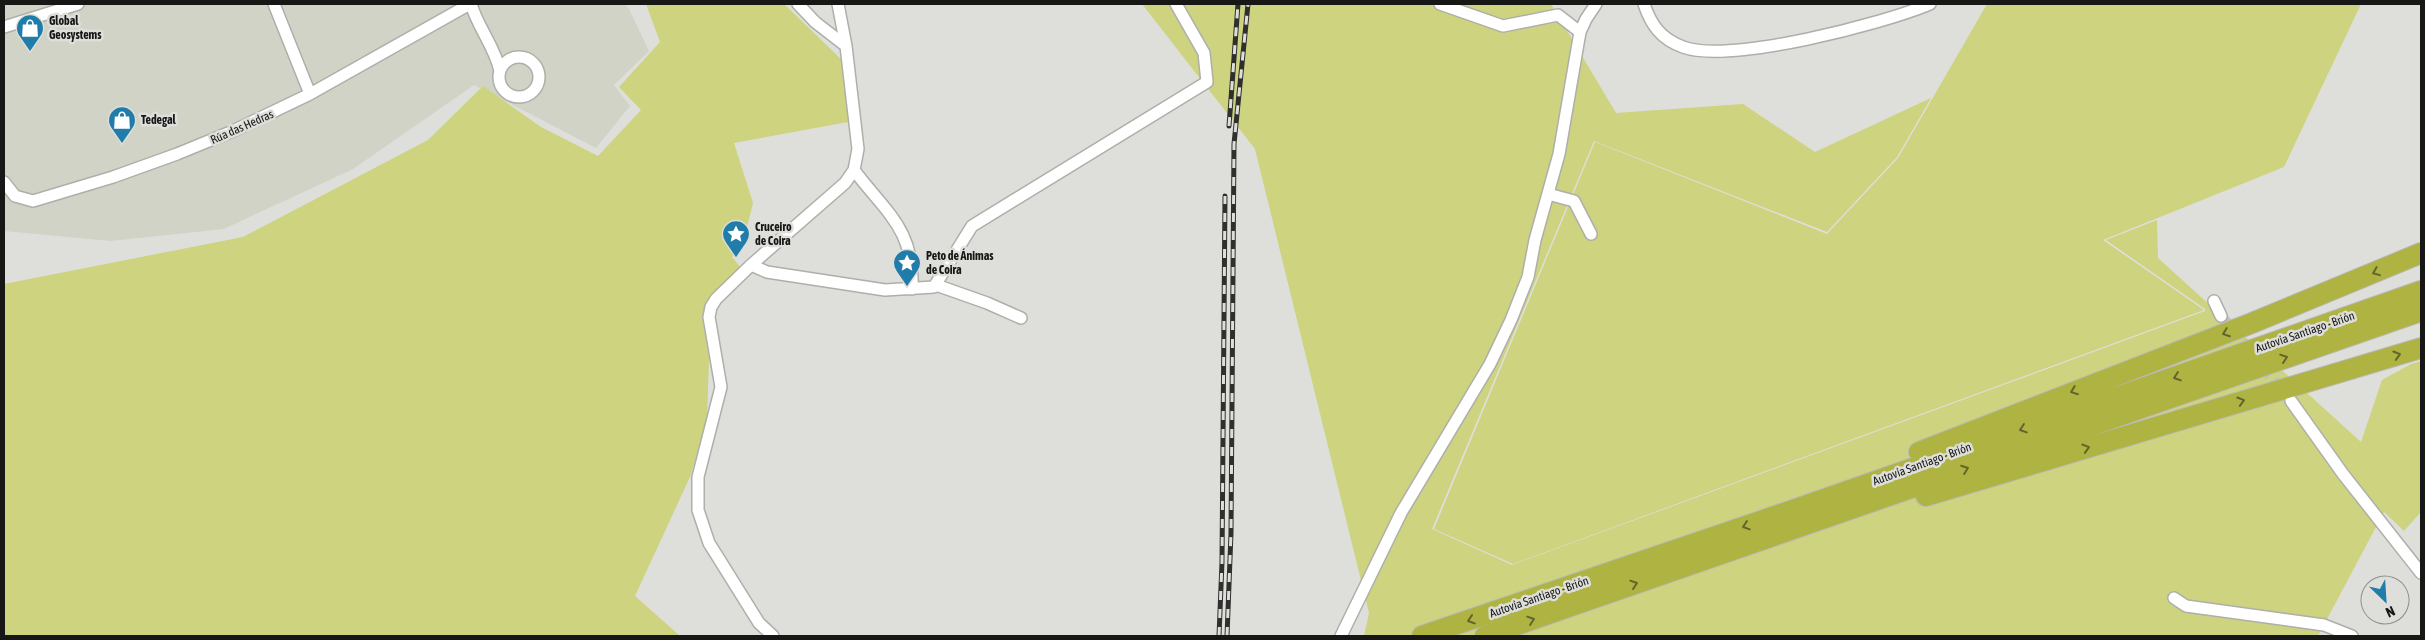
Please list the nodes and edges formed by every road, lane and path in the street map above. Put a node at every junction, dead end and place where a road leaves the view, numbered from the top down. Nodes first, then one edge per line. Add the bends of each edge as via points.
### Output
1 (78, 4) edge
2 (274, 4) edge
3 (471, 4) edge
4 (798, 4) edge
5 (838, 4) edge
6 (1176, 4) edge
7 (1440, 4) edge
8 (1596, 4) edge
9 (1644, 4) edge
10 (1930, 4) edge
11 (4, 27) edge
12 (1580, 32) junction
13 (846, 46) junction
14 (495, 52) junction
15 (511, 59) junction
16 (500, 71) junction
17 (310, 94) junction
18 (854, 170) junction
19 (4, 182) edge
20 (1548, 194) junction
21 (1591, 234) dead end
22 (2421, 253) edge
23 (751, 265) junction
24 (936, 285) junction
25 (912, 289) junction
26 (2421, 291) edge
27 (2214, 301) dead end
28 (2421, 311) edge
29 (2222, 316) tunnel mouth
30 (1021, 318) dead end
31 (2421, 348) edge
32 (2291, 401) tunnel mouth
33 (1792, 510) junction
34 (1820, 520) junction
35 (2421, 573) edge
36 (2174, 598) dead end
37 (1426, 635) edge
38 (773, 636) edge
39 (1341, 636) edge
40 (1485, 636) edge
41 (2352, 636) edge

1 - 11 street
2 - 17 street
3 - 14 street via 483,34
3 - 17 street, Rúa das Hedras
4 - 13 street
5 - 13 street
6 - 24 street via 1204,54 1207,82 972,226
7 - 12 street via 1504,26 1558,14
8 - 12 street
9 - 10 street via 1650,23 1662,35 1682,46 1702,51 1776,44 1849,30
12 - 20 street via 1559,154
13 - 18 street via 858,149
14 - 15 street
14 - 16 street
15 - 16 street
15 - 16 street via 523,58 534,65 538,78 533,90 522,97 508,94 500,84
17 - 19 street, Rúa das Hedras via 206,143 47,198 22,200 14,196
18 - 23 street via 845,183
18 - 25 street via 894,216 906,238
20 - 21 street via 1574,201
20 - 39 street via 1528,277 1511,320 1472,395 1401,513
22 -> 33 highway via 2252,323 1814,494
23 - 25 street via 767,272 885,290
23 - 38 street via 711,307 709,317 721,386 698,477 698,510 709,542 760,623
24 - 25 street
24 - 30 street
26 -> 33 highway, Autovía Santiago - Brión
27 - 29 street
34 -> 28 highway, Autovía Santiago - Brión
34 -> 31 highway via 1866,514
32 - 35 street via 2343,474
33 -> 37 highway, Autovía Santiago - Brión
40 -> 34 highway, Autovía Santiago - Brión
36 - 41 street via 2186,606 2324,625

